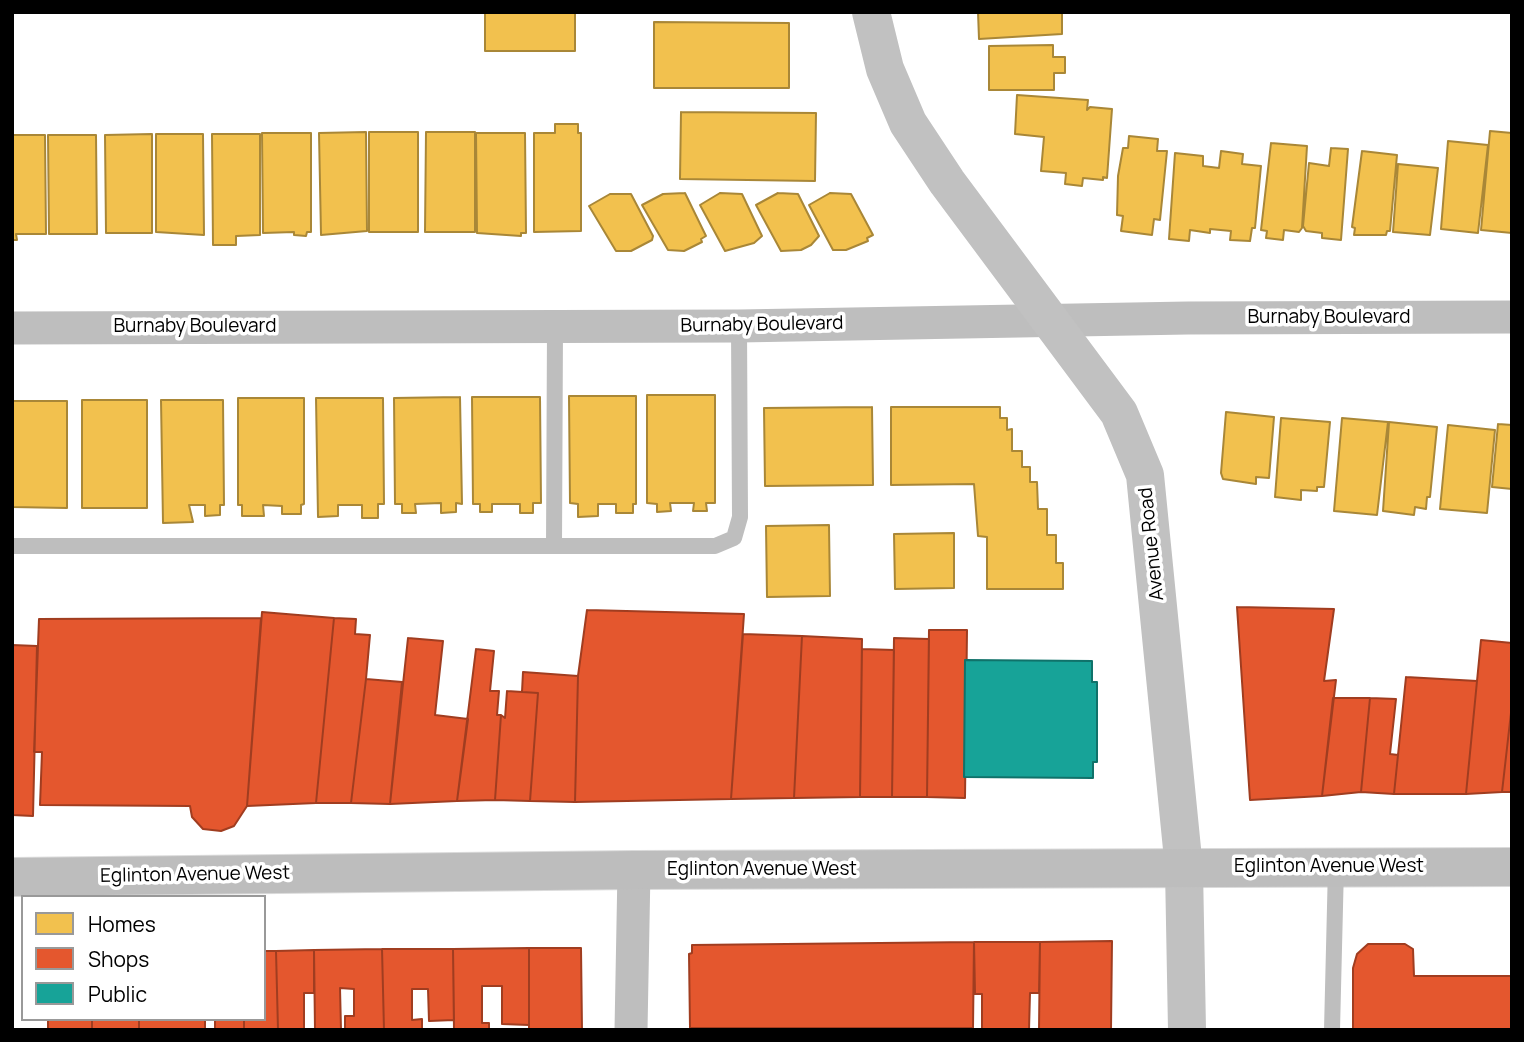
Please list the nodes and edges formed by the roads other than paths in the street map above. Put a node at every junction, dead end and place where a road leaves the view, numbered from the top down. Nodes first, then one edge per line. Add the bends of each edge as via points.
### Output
1 (871, 12) edge
2 (1512, 317) edge
3 (1049, 323) junction
4 (740, 326) junction
5 (555, 327) junction
6 (12, 328) edge
7 (554, 546) junction
8 (12, 547) edge
9 (1336, 866) junction
10 (1512, 867) edge
11 (1184, 869) junction
12 (635, 870) junction
13 (12, 877) edge
14 (631, 1030) edge
15 (1187, 1030) edge
16 (1332, 1030) edge

1 - 3 main road, Avenue Road via 885,69 908,123
2 - 3 street, Burnaby Boulevard
3 - 4 street, Burnaby Boulevard
3 - 11 main road, Avenue Road via 1119,413 1145,475
4 - 5 street, Burnaby Boulevard
4 - 7 lane via 740,517 734,538 715,546
5 - 6 street, Burnaby Boulevard
5 - 7 lane
7 - 8 lane
9 - 10 main road, Eglinton Avenue West
9 - 11 main road, Eglinton Avenue West
9 - 16 lane
11 - 12 main road, Eglinton Avenue West
11 - 15 main road, Avenue Road
12 - 13 main road, Eglinton Avenue West
12 - 14 street

